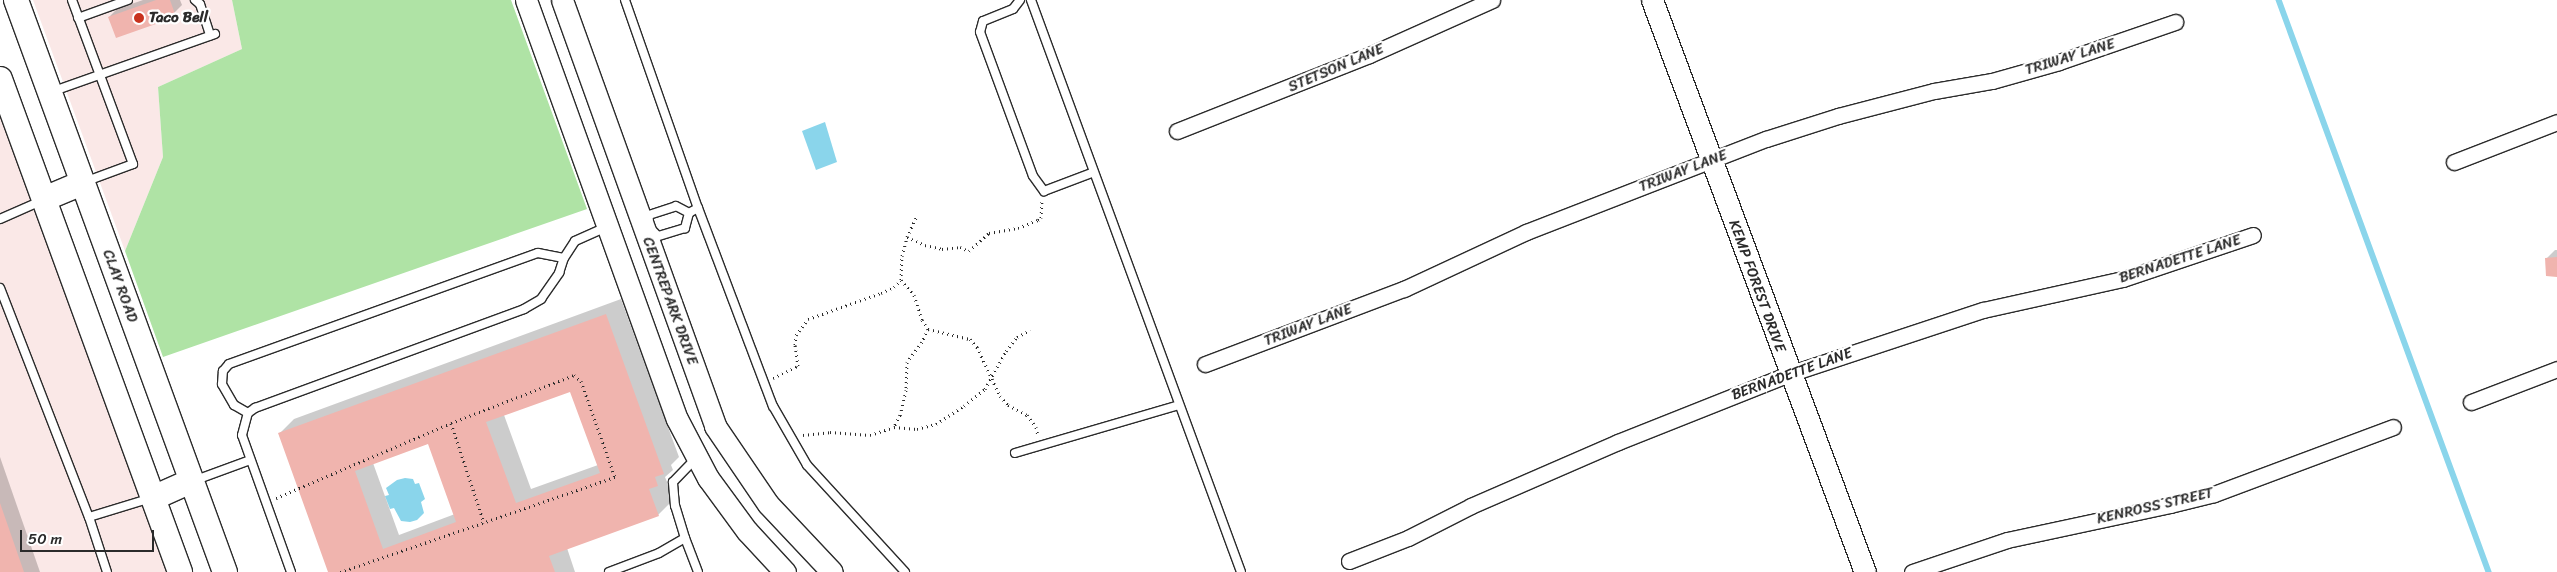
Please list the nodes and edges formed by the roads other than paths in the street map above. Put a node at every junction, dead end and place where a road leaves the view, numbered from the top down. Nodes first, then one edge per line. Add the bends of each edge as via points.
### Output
1 (16, 0) edge
2 (72, 0) edge
3 (128, 0) edge
4 (195, 0) edge
5 (561, 0) edge
6 (625, 0) edge
7 (1020, 0) edge
8 (1031, 0) edge
9 (1492, 0) edge
10 (1652, 0) edge
11 (528, 5) edge
12 (78, 18) junction
13 (2175, 22) dead end
14 (100, 75) junction
15 (0, 79) edge
16 (50, 92) junction
17 (2557, 122) edge
18 (1177, 131) dead end
19 (1711, 160) junction
20 (2454, 162) dead end
21 (1094, 172) junction
22 (82, 183) junction
23 (44, 199) junction
24 (698, 208) junction
25 (689, 213) junction
26 (0, 219) edge
27 (646, 227) junction
28 (611, 233) junction
29 (2253, 235) dead end
30 (564, 258) junction
31 (0, 288) edge
32 (1205, 364) dead end
33 (2557, 369) edge
34 (1789, 374) junction
35 (2471, 402) dead end
36 (1179, 405) junction
37 (248, 413) junction
38 (2393, 427) dead end
39 (726, 442) junction
40 (1015, 453) dead end
41 (697, 457) junction
42 (250, 460) junction
43 (192, 481) junction
44 (153, 498) junction
45 (89, 517) junction
46 (685, 538) junction
47 (1348, 561) dead end
48 (107, 572) edge
49 (180, 572) edge
50 (225, 572) edge
51 (291, 572) edge
52 (609, 572) edge
53 (698, 572) edge
54 (785, 572) edge
55 (832, 572) edge
56 (905, 572) edge
57 (1241, 572) edge
58 (1865, 572) edge
59 (1912, 572) edge

1 - 16 main road, CLAY ROAD
2 - 12 lane
3 - 12 lane
4 - 14 lane via 200,4 212,34
5 - 11 street
5 - 27 street, CENTREPARK DRIVE
6 - 24 lane
7 - 21 lane via 1013,9 983,21 980,32 1033,176 1044,190
8 - 21 lane
9 - 18 street, STETSON LANE via 1342,66
10 - 19 street, KEMP FOREST DRIVE
11 - 28 street
12 - 14 lane
13 - 19 street, TRIWAY LANE via 1992,81 1934,91 1838,116
14 - 16 lane
14 - 22 lane via 133,164
15 - 23 main road
16 - 22 main road, CLAY ROAD
17 - 20 street
19 - 32 street, TRIWAY LANE via 1526,232 1404,289
19 - 34 street, KEMP FOREST DRIVE
21 - 36 lane
22 - 23 main road
22 - 43 main road, CLAY ROAD
23 - 26 lane
23 - 44 main road
24 - 25 lane
24 - 56 lane via 773,406 790,436 807,465
25 - 27 lane via 676,206 649,215
25 - 27 lane via 685,228 658,236
27 - 28 street
27 - 39 street, CENTREPARK DRIVE via 715,426
28 - 30 lane via 575,242
28 - 41 street via 678,419
29 - 34 street, BERNADETTE LANE via 2123,279 1983,310
30 - 37 lane via 559,273 541,299 524,309
30 - 37 lane via 538,253 229,364 223,372 222,384 234,405
31 - 45 lane
33 - 35 street
34 - 47 street, BERNADETTE LANE via 1618,442 1471,506 1408,538
34 - 58 street, KEMP FOREST DRIVE
36 - 40 lane
36 - 57 lane
37 - 42 lane via 242,434
38 - 59 street, KENROSS STREET via 2214,494 2007,540
39 - 41 street
39 - 55 street, CENTREPARK DRIVE via 768,504
41 - 46 lane via 672,482
41 - 54 street via 708,478 747,531
42 - 43 lane
42 - 51 lane
43 - 44 main road
43 - 50 main road, CLAY ROAD
44 - 45 lane
44 - 49 main road
45 - 48 lane
46 - 52 lane via 659,553
46 - 53 lane

